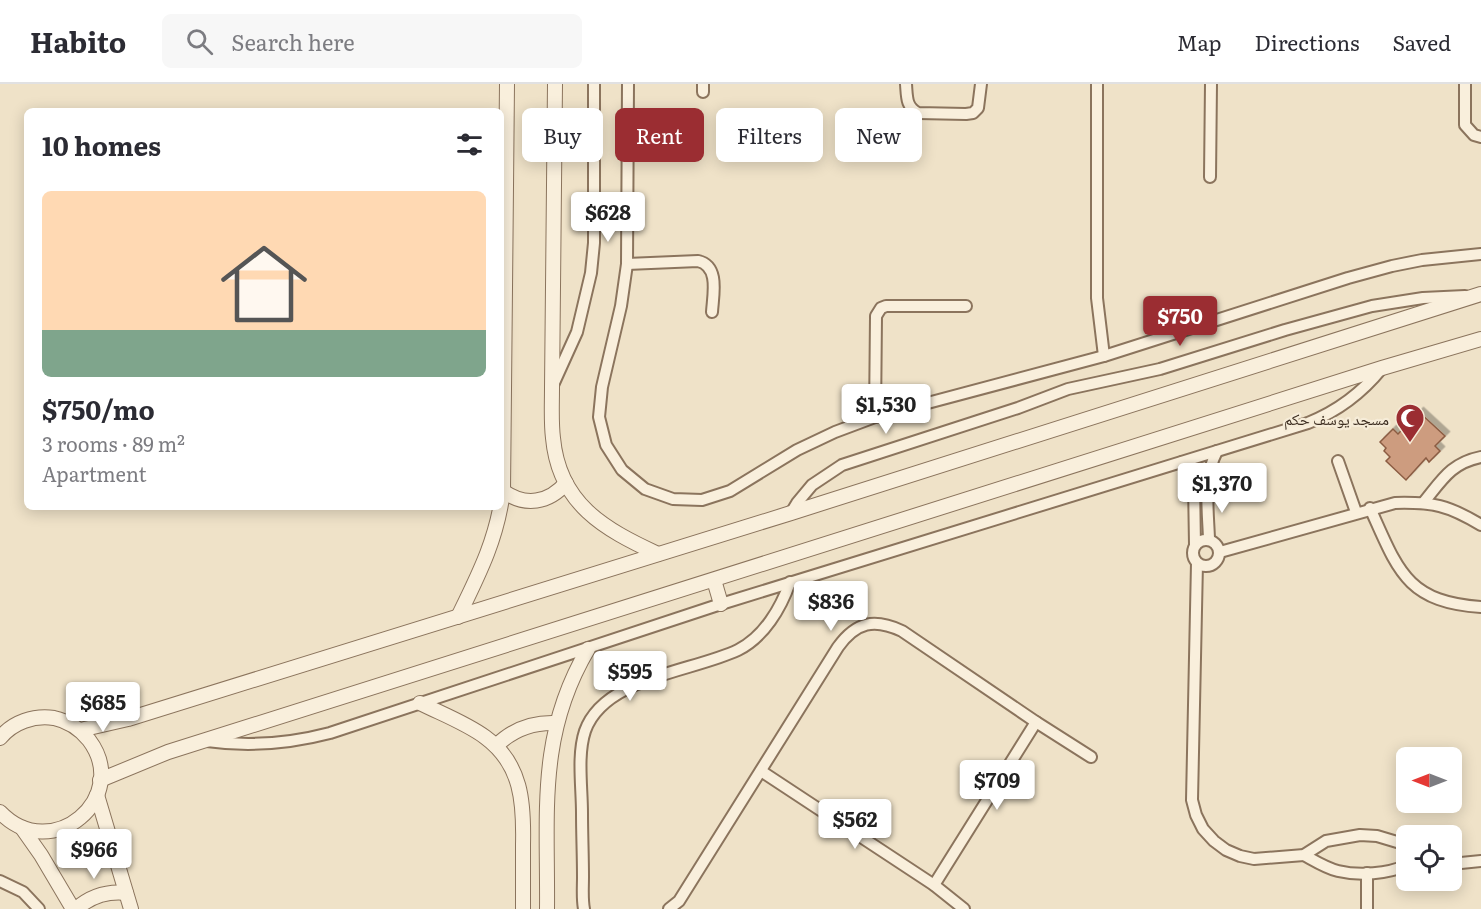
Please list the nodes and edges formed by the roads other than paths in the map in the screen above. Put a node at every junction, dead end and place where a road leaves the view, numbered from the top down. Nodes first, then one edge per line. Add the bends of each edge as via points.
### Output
1 (507, 84) edge
2 (555, 84) edge
3 (594, 84) edge
4 (628, 84) edge
5 (906, 84) edge
6 (981, 84) edge
7 (1097, 84) edge
8 (1211, 84) edge
9 (1465, 84) edge
10 (1481, 137) edge
11 (1210, 177) dead end
12 (1481, 254) edge
13 (627, 264) junction
14 (1478, 295) edge
15 (966, 306) dead end
16 (712, 312) dead end
17 (1481, 339) edge
18 (1104, 356) junction
19 (1382, 368) junction
20 (552, 388) junction
21 (504, 389) edge
22 (875, 417) junction
23 (1217, 451) junction
24 (1481, 457) edge
25 (1338, 461) dead end
26 (1182, 462) junction
27 (566, 483) junction
28 (504, 491) edge
29 (1424, 502) junction
30 (1371, 508) junction
31 (500, 510) edge
32 (1356, 512) junction
33 (791, 513) junction
34 (1481, 525) edge
35 (1209, 539) junction
36 (1195, 545) junction
37 (1220, 552) junction
38 (658, 554) junction
39 (1197, 563) junction
40 (714, 580) junction
41 (790, 582) junction
42 (721, 604) junction
43 (1481, 607) edge
44 (459, 617) junction
45 (588, 648) junction
46 (420, 704) junction
47 (1036, 722) junction
48 (556, 723) junction
49 (80, 730) junction
50 (0, 738) edge
51 (206, 741) junction
52 (496, 746) junction
53 (1091, 756) dead end
54 (761, 771) junction
55 (100, 780) junction
56 (97, 795) junction
57 (2, 816) edge
58 (22, 828) junction
59 (1396, 842) edge
60 (1304, 855) junction
61 (1481, 861) edge
62 (1462, 863) edge
63 (1396, 869) edge
64 (1367, 873) junction
65 (0, 881) edge
66 (934, 885) junction
67 (126, 893) junction
68 (39, 909) edge
69 (74, 909) edge
70 (131, 909) edge
71 (523, 909) edge
72 (547, 909) edge
73 (584, 909) edge
74 (669, 909) edge
75 (964, 909) edge
76 (1367, 909) edge

1 - 21 street
2 - 20 street
3 - 20 street via 591,273 577,332
4 - 13 street
5 - 6 street via 912,110 966,114 978,108
7 - 18 street via 1097,298
8 - 11 street
9 - 10 street via 1465,124 1473,135
12 - 18 street via 1422,260 1370,272
13 - 16 street via 698,261 708,265 713,273
13 - 22 street via 599,417 613,458 645,489 688,501 717,497 797,450
14 - 33 street
14 - 33 street via 1372,306 1160,369 1068,389 842,465 812,485
15 - 22 street via 886,306 878,312
17 - 19 street
18 - 22 street
19 - 23 street via 1350,401 1323,417
19 - 40 street
20 - 27 street via 553,440
23 - 26 street
23 - 35 street via 1207,480
24 - 29 street via 1464,460 1450,470
25 - 32 street
26 - 36 street via 1194,484
26 - 41 street
27 - 28 street via 555,494 540,500 525,501
27 - 38 street via 604,527
29 - 30 street
29 - 34 street
30 - 32 street
30 - 43 street via 1393,558 1418,589 1454,605
31 - 44 street via 491,547
32 - 37 street
33 - 38 street
35 - 36 street
35 - 37 street
36 - 39 street via 1192,554
37 - 39 street via 1209,566
38 - 44 street
39 - 60 street via 1192,800 1196,815 1214,841 1240,856 1254,859
40 - 42 street
40 - 51 street
41 - 42 street
41 - 73 street via 770,620 739,650 621,690 591,718 581,757
42 - 45 street
44 - 49 street via 128,719
45 - 46 street
45 - 48 street via 567,689
46 - 51 street via 295,741
46 - 52 street
47 - 53 street
47 - 54 street via 902,631 874,623 859,627 842,641
47 - 66 street
48 - 52 street via 518,729
48 - 72 street via 548,771
49 - 50 street via 55,718 37,718 19,723
49 - 55 street via 96,753
51 - 55 street via 145,760
52 - 71 street via 517,777 523,802
54 - 66 street
54 - 74 street via 679,901
55 - 56 street
56 - 58 street via 79,820 61,829 41,832
56 - 67 street
57 - 58 street
58 - 69 street
59 - 60 street via 1377,836 1351,836 1326,841
60 - 64 street via 1339,872
61 - 62 street
63 - 64 street
64 - 76 street
65 - 68 street via 23,892
66 - 75 street
67 - 69 street via 98,895
67 - 70 street

